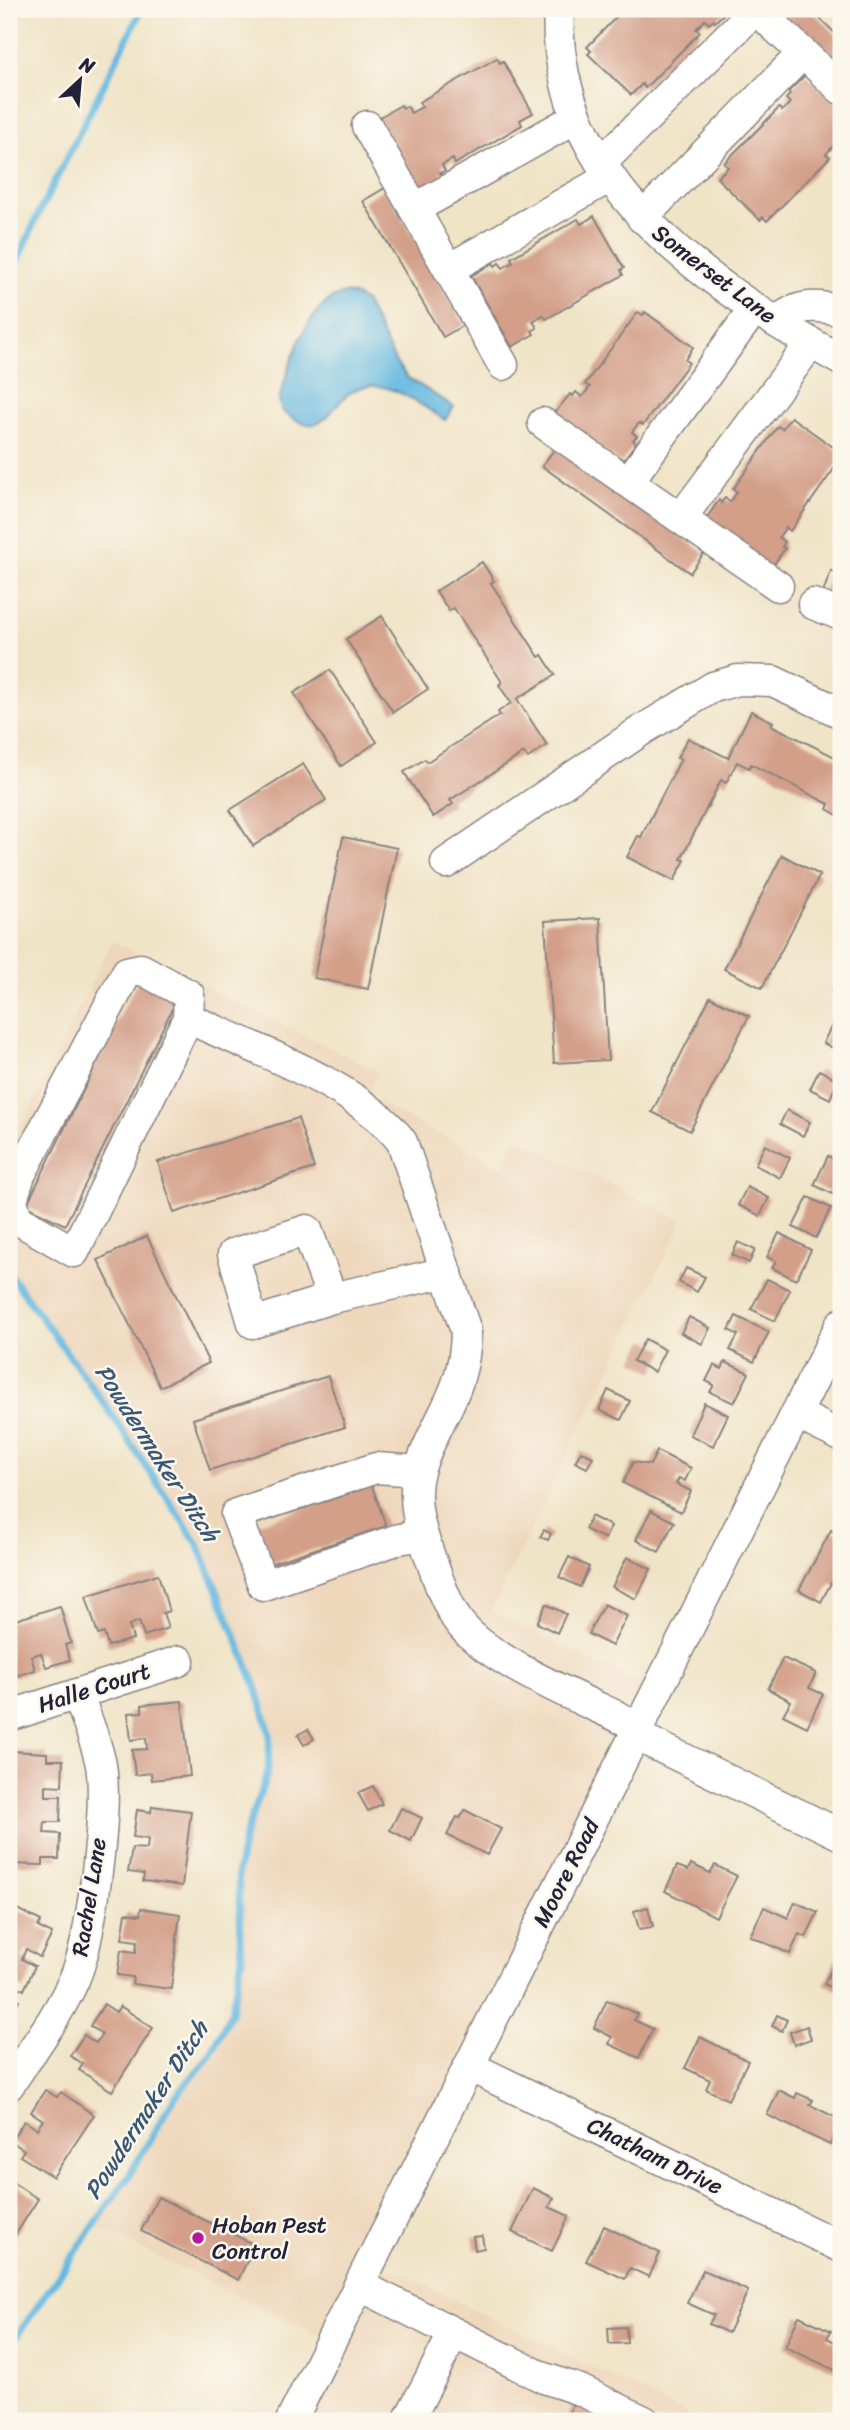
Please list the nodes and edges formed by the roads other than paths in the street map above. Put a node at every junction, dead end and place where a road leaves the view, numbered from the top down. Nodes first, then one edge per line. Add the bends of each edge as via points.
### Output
1 (559, 9) edge
2 (756, 9) edge
3 (803, 53) junction
4 (841, 89) edge
5 (576, 118) junction
6 (367, 127) dead end
7 (606, 170) junction
8 (415, 209) junction
9 (642, 218) junction
10 (449, 270) junction
11 (841, 311) edge
12 (766, 315) junction
13 (811, 343) junction
14 (841, 360) edge
15 (503, 365) dead end
16 (543, 423) dead end
17 (628, 482) junction
18 (681, 518) junction
19 (778, 586) dead end
20 (813, 604) dead end
21 (841, 615) edge
22 (841, 713) edge
23 (446, 863) dead end
24 (188, 1018) junction
25 (447, 1272) junction
26 (332, 1298) dead end
27 (841, 1324) edge
28 (796, 1414) junction
29 (841, 1436) edge
30 (419, 1471) junction
31 (422, 1535) junction
32 (179, 1661) dead end
33 (77, 1694) junction
34 (9, 1716) edge
35 (637, 1731) junction
36 (841, 1835) edge
37 (469, 2066) junction
38 (11, 2076) edge
39 (841, 2246) edge
40 (359, 2285) junction
41 (454, 2333) junction
42 (291, 2421) edge
43 (408, 2421) edge
44 (644, 2421) edge

1 - 5 street, Somerset Lane via 561,65
2 - 3 street
2 - 7 street
3 - 4 street
3 - 9 street
5 - 7 street, Somerset Lane
5 - 8 street
6 - 8 street
7 - 9 street, Somerset Lane
7 - 10 street
8 - 10 street
9 - 12 street, Somerset Lane via 683,255
10 - 15 street
11 - 12 street via 819,305
12 - 13 street, Somerset Lane
12 - 17 street
13 - 14 street, Somerset Lane
13 - 18 street
16 - 17 street
17 - 18 street
18 - 19 street
20 - 21 street
22 - 23 street via 773,681 738,680 713,687
24 - 24 street via 189,995 141,969 127,972 20,1175 12,1200 17,1219 74,1252
24 - 25 street via 331,1086 388,1124 402,1142
25 - 26 street
25 - 30 street via 466,1331 466,1358 458,1387
27 - 28 street, Moore Road
28 - 29 street
28 - 35 street, Moore Road
30 - 31 street via 415,1494
30 - 31 street via 376,1468 236,1514 263,1585
31 - 35 street via 457,1620 481,1644
32 - 33 street, Halle Court
33 - 34 street, Halle Court
33 - 38 street, Rachel Lane via 101,1767 90,1920 76,1976
35 - 36 street
35 - 37 street, Moore Road
37 - 39 street, Chatham Drive
37 - 40 street, Moore Road
40 - 41 street
40 - 42 street, Moore Road
41 - 43 street
41 - 44 street

